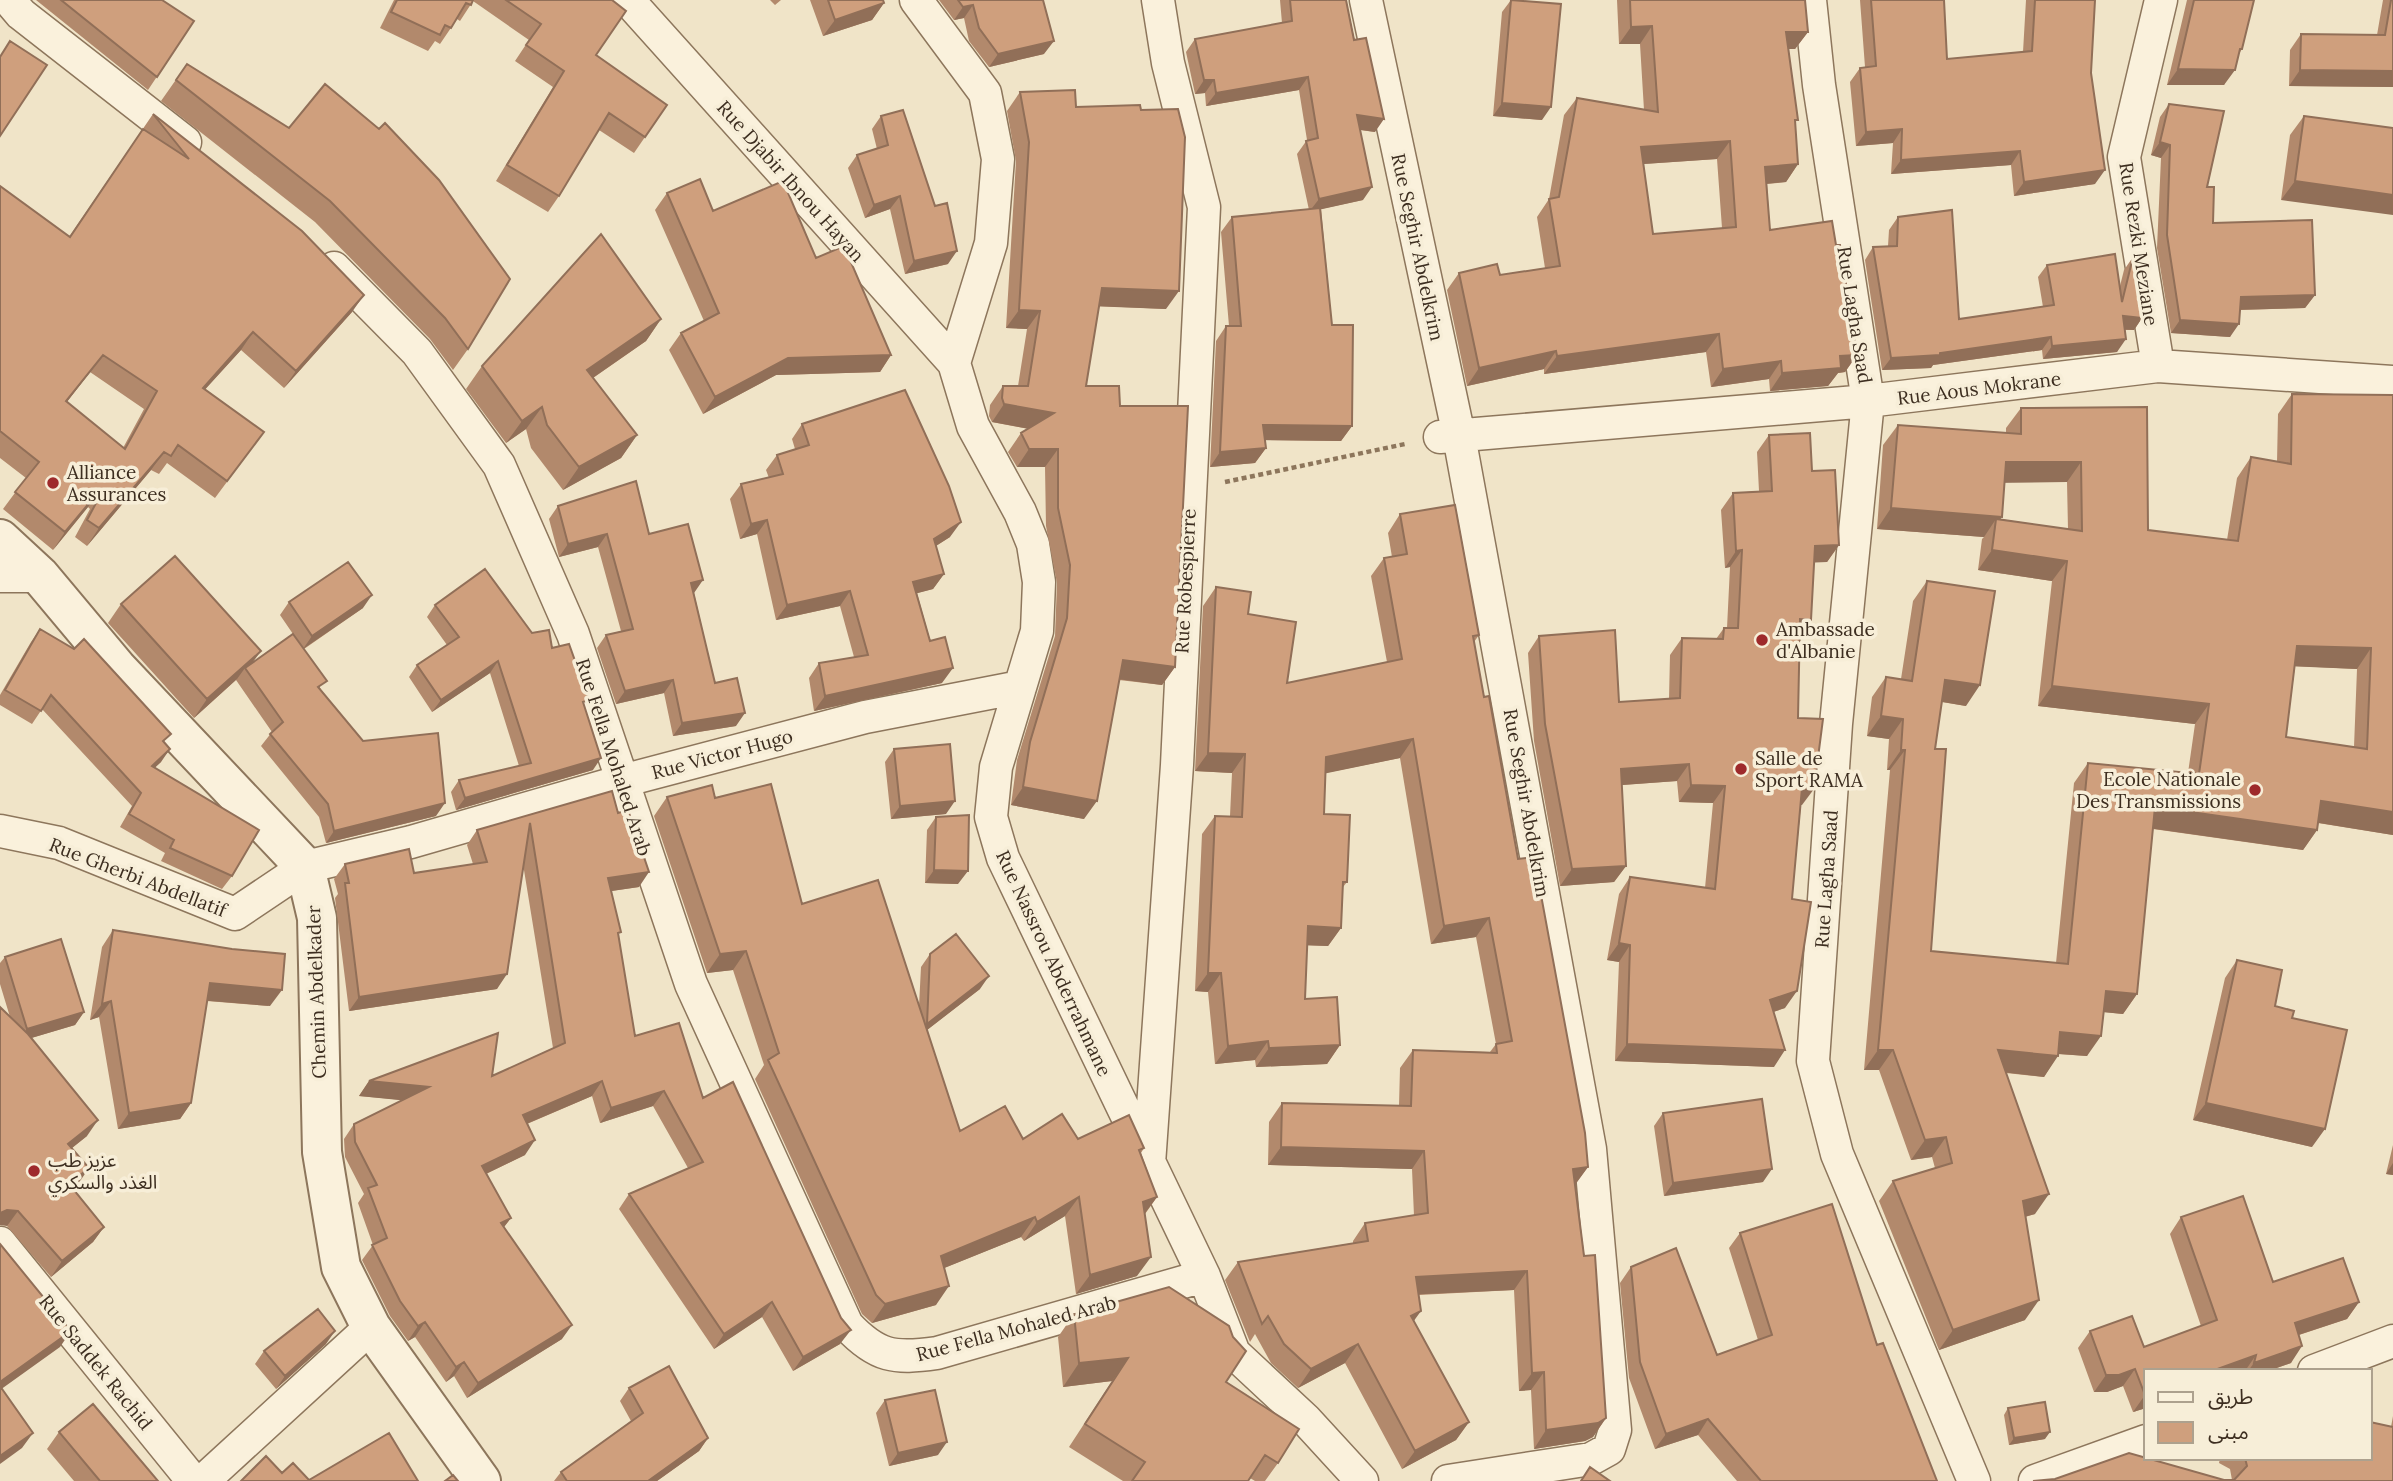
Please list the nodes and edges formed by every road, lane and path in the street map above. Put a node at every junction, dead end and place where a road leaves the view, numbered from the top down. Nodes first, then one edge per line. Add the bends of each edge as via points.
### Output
1 (9, 0) edge
2 (628, 0) edge
3 (916, 0) edge
4 (1157, 0) edge
5 (1366, 0) edge
6 (1810, 0) edge
7 (2161, 0) edge
8 (209, 161) edge
9 (312, 245) edge
10 (954, 363) junction
11 (2158, 366) junction
12 (2393, 382) edge
13 (1868, 401) junction
14 (1450, 436) junction
15 (1190, 489) junction
16 (0, 539) edge
17 (0, 576) edge
18 (40, 576) junction
19 (1020, 687) junction
20 (621, 781) junction
21 (0, 831) edge
22 (305, 867) junction
23 (1149, 1166) junction
24 (0, 1244) edge
25 (1204, 1276) junction
26 (371, 1327) junction
27 (2393, 1341) edge
28 (2319, 1369) edge
29 (2144, 1442) edge
30 (2117, 1453) junction
31 (2167, 1467) edge
32 (193, 1481) edge
33 (203, 1481) edge
34 (481, 1481) edge
35 (1362, 1481) edge
36 (1448, 1481) edge
37 (1974, 1481) edge
38 (2035, 1481) edge

1 - 8 street
2 - 10 street, Rue Djabir Ibnou Hayan
3 - 10 street via 985,93 998,159 991,243
4 - 15 street, Rue Robespierre via 1204,207
5 - 14 street, Rue Seghir Abdelkrim
6 - 13 street, Rue Lagha Saad
7 - 11 street, Rue Rezki Meziane via 2124,158
9 - 20 street, Rue Fella Mohaled Arab via 417,352 499,465 573,635
10 - 19 street, Rue Nassrou Abderrahmane via 973,426 1033,544 1040,582 1037,631
11 - 12 street, Rue Aous Mokrane
11 - 13 street, Rue Aous Mokrane
13 - 14 street, Rue Aous Mokrane
13 - 37 street, Rue Lagha Saad via 1836,724 1813,1061 1837,1154
14 - 15 path
14 - 36 street, Rue Seghir Abdelkrim via 1590,1149 1615,1430 1609,1448 1591,1459
15 - 23 street, Rue Robespierre via 1177,765
16 - 18 street
17 - 18 street
18 - 22 street via 117,668
19 - 20 street, Rue Victor Hugo via 865,717
19 - 23 street, Rue Nassrou Abderrahmane via 996,767 991,817 1003,858
20 - 22 street, Rue Victor Hugo via 411,842
20 - 25 street, Rue Fella Mohaled Arab via 691,984 846,1325 864,1343 884,1354 937,1353
21 - 22 street, Rue Gherbi Abdellatif via 59,843 235,914
22 - 26 street, Chemin Abdelkader via 317,918 322,1152 341,1267
23 - 25 street, Rue Nassrou Abderrahmane
24 - 32 street, Rue Saddek Rachid
25 - 35 street, Rue Nassrou Abderrahmane via 1234,1353 1306,1420
26 - 33 street
26 - 34 street, Chemin Abdelkader
27 - 28 street
29 - 30 street
30 - 31 street
30 - 38 street

